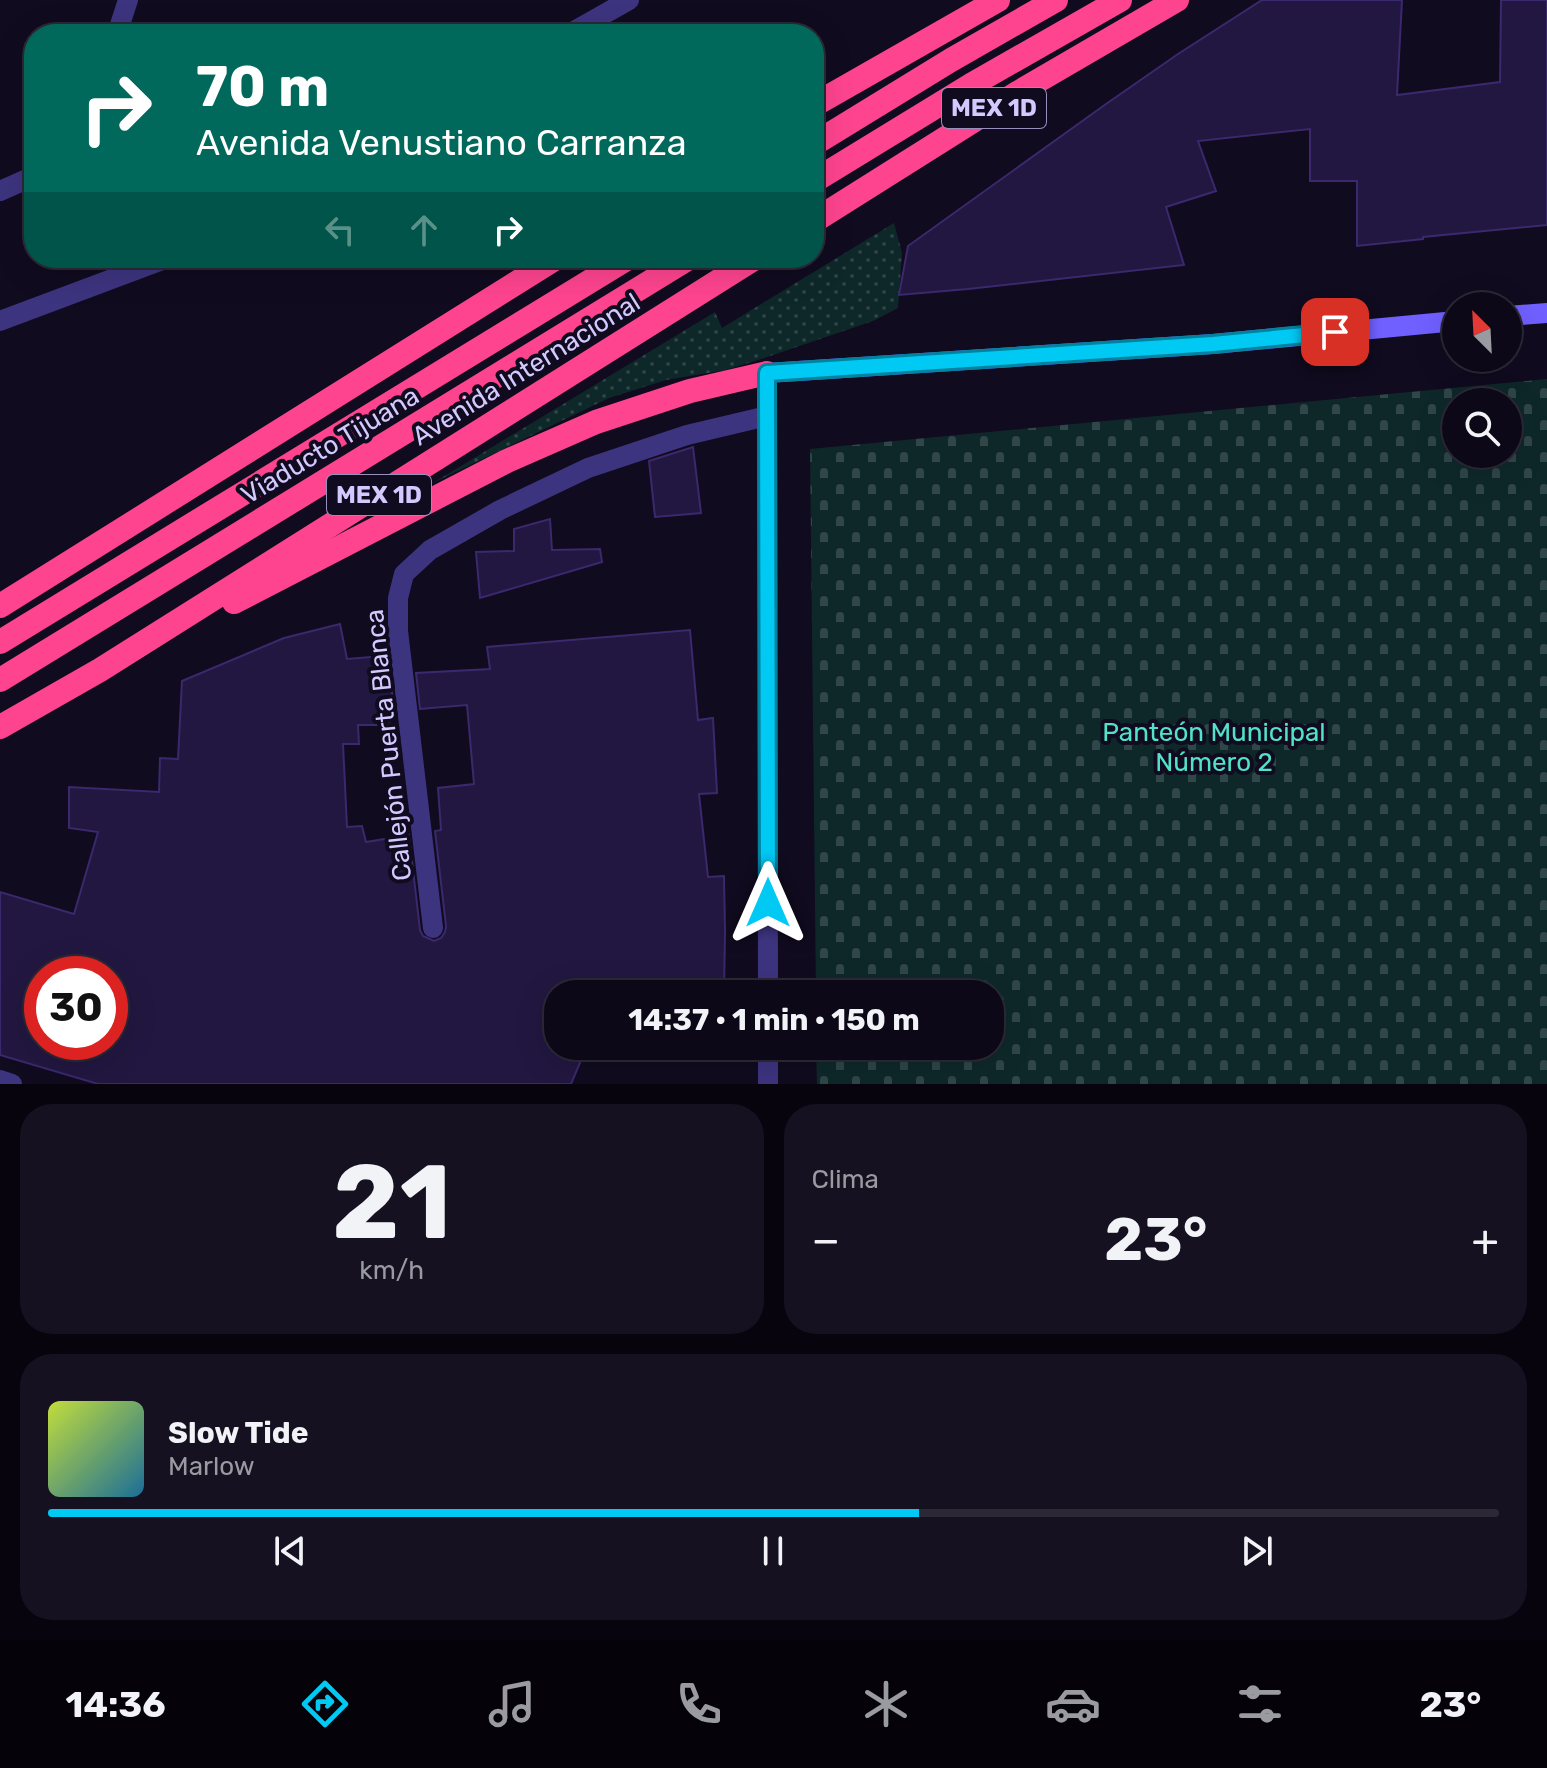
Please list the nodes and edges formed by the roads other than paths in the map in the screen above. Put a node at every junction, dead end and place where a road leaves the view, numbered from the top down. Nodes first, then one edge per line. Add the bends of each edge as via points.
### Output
1 (128, 0) edge
2 (629, 0) edge
3 (998, 0) edge
4 (1056, 0) edge
5 (1120, 0) edge
6 (1177, 0) edge
7 (120, 24) edge
8 (587, 24) edge
9 (824, 99) edge
10 (824, 138) edge
11 (824, 175) edge
12 (24, 180) edge
13 (0, 191) edge
14 (824, 215) edge
15 (141, 268) edge
16 (540, 268) edge
17 (612, 268) edge
18 (673, 268) edge
19 (739, 268) edge
20 (1547, 313) edge
21 (1522, 315) edge
22 (0, 321) edge
23 (1442, 322) edge
24 (767, 373) junction
25 (767, 416) junction
26 (0, 606) edge
27 (0, 642) edge
28 (100, 670) junction
29 (0, 680) edge
30 (0, 727) edge
31 (433, 928) dead end
32 (768, 980) edge
33 (768, 1060) edge
34 (0, 1080) edge
35 (12, 1084) edge
36 (768, 1084) edge

1 - 7 street
2 - 8 street
3 - 9 highway
4 - 10 highway
5 - 11 highway
6 - 14 highway, MEX 1D
12 - 13 street
15 - 22 street
16 - 26 highway
17 - 27 highway, Viaducto Tijuana
18 - 29 highway, Viaducto Tijuana
19 - 28 highway, Avenida Internacional / MEX 1D
20 - 21 street
23 - 24 street via 1213,344
24 - 25 street
24 - 28 highway via 596,422 507,461
25 - 31 street, Callejón Puerta Blanca via 687,435 588,468 430,550 404,574 398,631
25 - 32 street
28 - 30 highway, Avenida Internacional / MEX 1D
33 - 36 street
34 - 35 street

